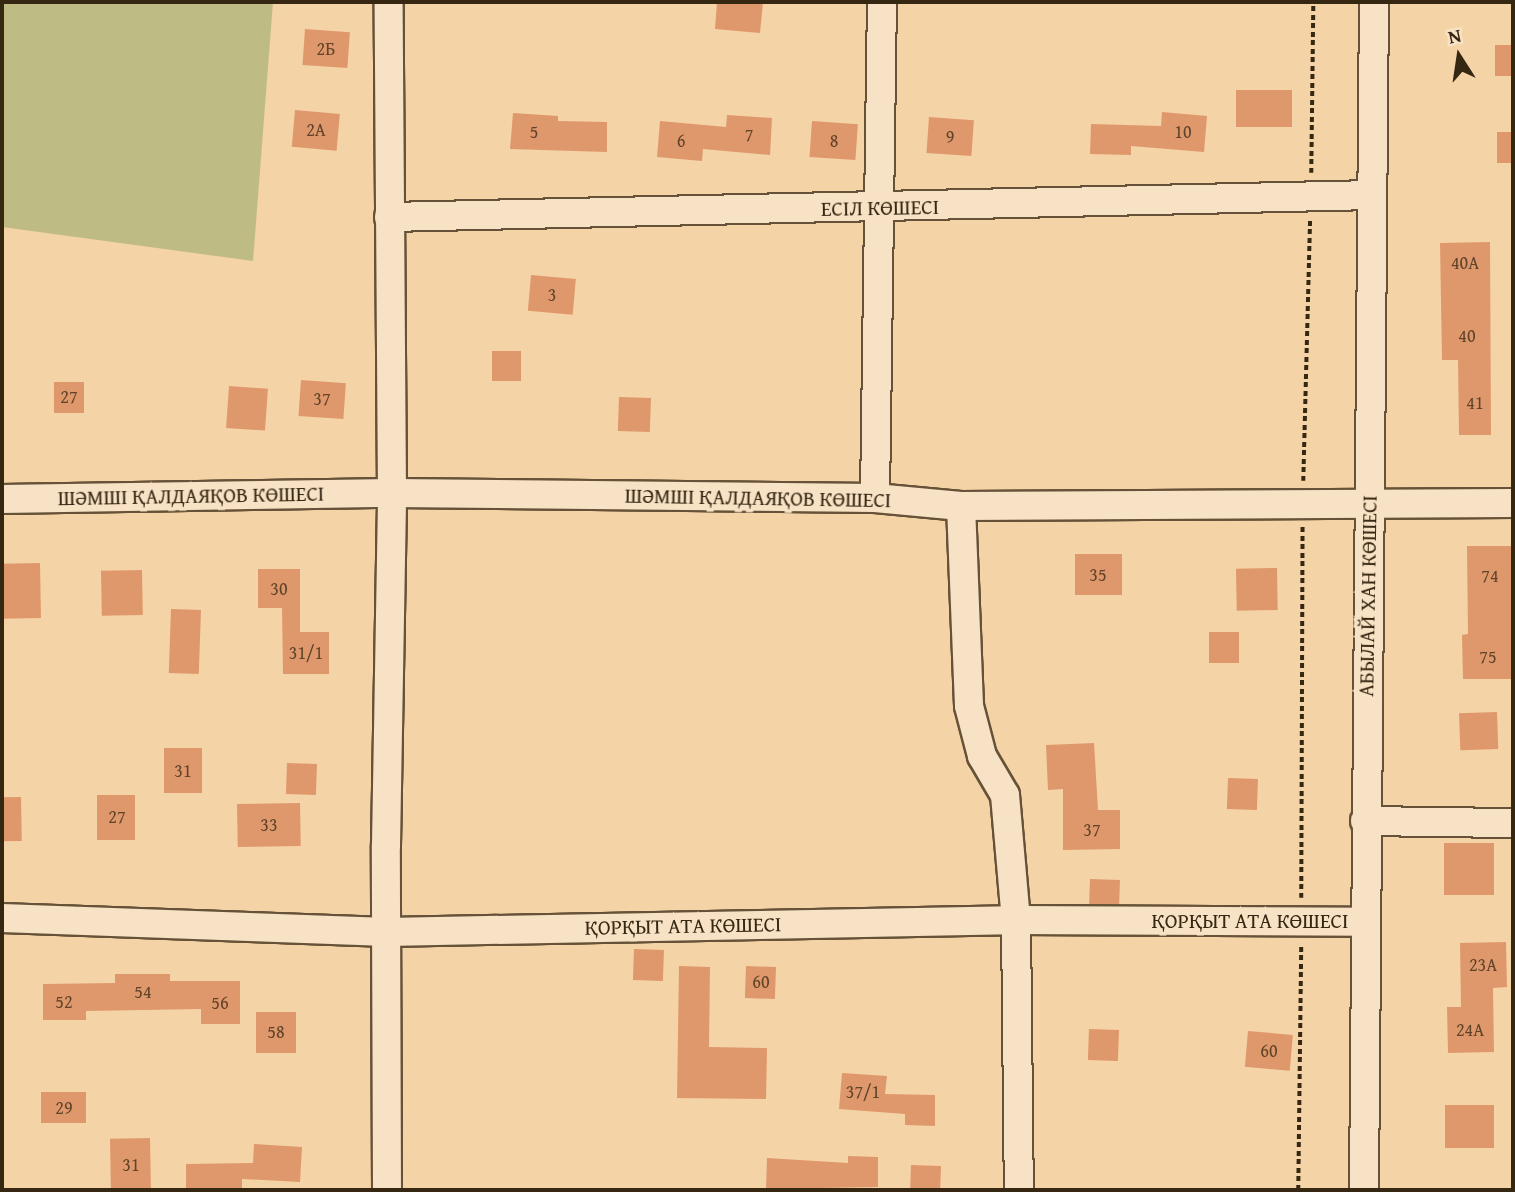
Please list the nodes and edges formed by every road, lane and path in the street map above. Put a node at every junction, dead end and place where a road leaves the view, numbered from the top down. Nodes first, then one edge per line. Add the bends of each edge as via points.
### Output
1 (389, 2) edge
2 (882, 2) edge
3 (1313, 2) edge
4 (1374, 2) edge
5 (1371, 195) junction
6 (1311, 197) junction
7 (882, 208) junction
8 (389, 216) junction
9 (392, 493) junction
10 (876, 498) junction
11 (2, 499) edge
12 (1370, 502) junction
13 (1303, 503) junction
14 (1513, 503) edge
15 (961, 506) junction
16 (1365, 821) junction
17 (1513, 823) edge
18 (2, 918) edge
19 (1016, 920) junction
20 (1301, 921) junction
21 (1364, 922) junction
22 (387, 932) junction
23 (387, 1190) edge
24 (1019, 1190) edge
25 (1298, 1190) edge
26 (1364, 1190) edge

1 - 8 street
2 - 7 street
3 - 6 path
4 - 5 street, АБЫЛАЙ ХАН КӨШЕСІ
5 - 6 street, ЕСІЛ КӨШЕСІ
5 - 12 street, АБЫЛАЙ ХАН КӨШЕСІ
6 - 7 street, ЕСІЛ КӨШЕСІ
6 - 13 path
7 - 8 street, ЕСІЛ КӨШЕСІ
7 - 10 street
8 - 9 street
9 - 10 street, ШӘМШІ ҚАЛДАЯҚОВ КӨШЕСІ
9 - 11 street, ШӘМШІ ҚАЛДАЯҚОВ КӨШЕСІ
9 - 22 street
10 - 15 street, ШӘМШІ ҚАЛДАЯҚОВ КӨШЕСІ
12 - 13 street, ШӘМШІ ҚАЛДАЯҚОВ КӨШЕСІ
12 - 14 street, ШӘМШІ ҚАЛДАЯҚОВ КӨШЕСІ
12 - 16 street, АБЫЛАЙ ХАН КӨШЕСІ
13 - 15 street, ШӘМШІ ҚАЛДАЯҚОВ КӨШЕСІ
13 - 20 path
15 - 19 street via 969,706 982,756 1006,796
16 - 17 street
16 - 21 street, АБЫЛАЙ ХАН КӨШЕСІ
18 - 22 street, ҚОРҚЫТ АТА КӨШЕСІ
19 - 20 street, ҚОРҚЫТ АТА КӨШЕСІ
19 - 22 street, ҚОРҚЫТ АТА КӨШЕСІ
19 - 24 street
20 - 21 street, ҚОРҚЫТ АТА КӨШЕСІ
20 - 25 path
21 - 26 street, АБЫЛАЙ ХАН КӨШЕСІ
22 - 23 street

